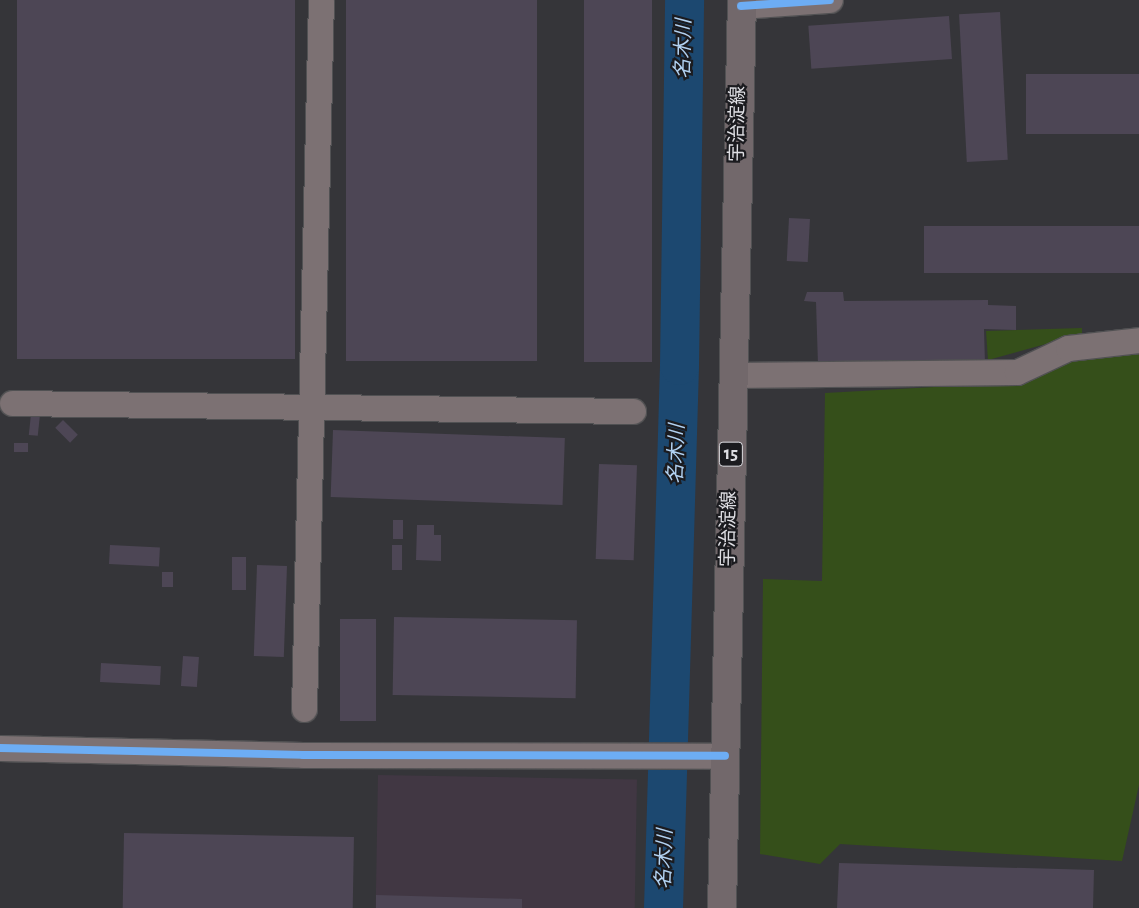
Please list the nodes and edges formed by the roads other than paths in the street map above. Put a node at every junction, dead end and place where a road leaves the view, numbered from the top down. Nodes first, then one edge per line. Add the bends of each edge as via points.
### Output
1 (321, 0) edge
2 (830, 0) edge
3 (741, 3) edge
4 (1139, 340) edge
5 (732, 375) junction
6 (12, 403) dead end
7 (313, 406) junction
8 (633, 411) dead end
9 (304, 710) dead end
10 (0, 748) edge
11 (713, 756) junction
12 (722, 908) edge

1 - 7 street
2 - 3 street
3 - 5 main road, 宇治淀線 / 15
4 - 5 street via 1068,348 1017,372
5 - 11 main road, 宇治淀線 / 15
6 - 7 street
7 - 8 street
7 - 9 street
10 - 11 street
11 - 12 main road, 宇治淀線 / 15

